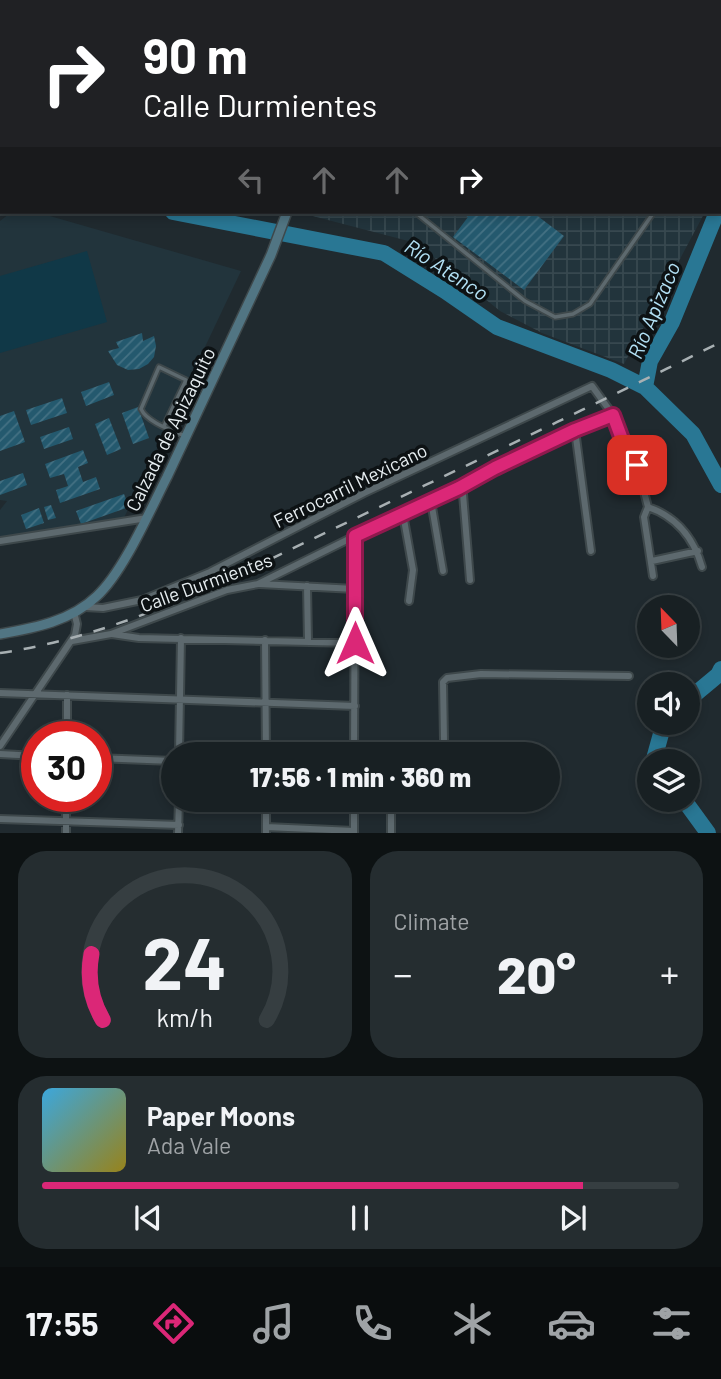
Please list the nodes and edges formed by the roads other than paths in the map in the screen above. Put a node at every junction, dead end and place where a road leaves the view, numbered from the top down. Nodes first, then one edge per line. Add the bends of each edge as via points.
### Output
1 (286, 214) edge
2 (417, 214) edge
3 (653, 214) edge
4 (613, 415) junction
5 (164, 426) junction
6 (575, 430) junction
7 (186, 436) junction
8 (459, 488) junction
9 (431, 501) junction
10 (648, 507) junction
11 (403, 514) junction
12 (147, 518) junction
13 (355, 536) junction
14 (0, 541) edge
15 (591, 551) dead end
16 (698, 551) junction
17 (652, 561) junction
18 (702, 568) dead end
19 (443, 571) dead end
20 (653, 576) dead end
21 (470, 580) dead end
22 (258, 584) junction
23 (307, 586) junction
24 (355, 589) junction
25 (409, 601) dead end
26 (83, 607) junction
27 (74, 612) junction
28 (0, 634) edge
29 (111, 634) junction
30 (181, 638) junction
31 (265, 640) junction
32 (72, 641) junction
33 (308, 641) junction
34 (355, 643) junction
35 (629, 676) dead end
36 (0, 693) edge
37 (35, 694) junction
38 (67, 695) junction
39 (180, 699) junction
40 (265, 701) junction
41 (355, 706) junction
42 (67, 721) edge
43 (179, 742) edge
44 (265, 742) edge
45 (354, 742) edge
46 (443, 742) edge
47 (0, 746) edge
48 (0, 754) edge
49 (21, 755) edge
50 (112, 759) edge
51 (161, 761) edge
52 (66, 812) edge
53 (266, 812) edge
54 (354, 812) edge
55 (391, 812) edge
56 (0, 819) edge
57 (66, 820) junction
58 (178, 829) edge
59 (266, 830) edge
60 (355, 832) edge
61 (66, 833) edge
62 (391, 833) edge

1 - 7 main road, Calzada de Apizaquito
2 - 3 lane via 525,301 555,317 590,304
4 - 6 street, Calle Durmientes
4 - 10 street via 637,465
4 - 26 street, Ferrocarril Mexicano via 592,386 364,493 210,572 142,600
5 - 5 lane via 141,409 159,367 186,380
5 - 7 lane
6 - 8 street, Calle Durmientes
6 - 15 street
7 - 12 main road, Calzada de Apizaquito
8 - 9 street, Calle Durmientes
8 - 21 street
9 - 11 street, Calle Durmientes
9 - 19 street
10 - 16 street via 672,518
10 - 17 street via 644,517
11 - 13 street, Calle Durmientes
11 - 25 street via 413,570
12 - 14 street
12 - 26 main road, Calzada de Apizaquito via 105,587
13 - 22 street, Calle Durmientes
13 - 24 street
16 - 17 street
16 - 18 street
17 - 20 street
22 - 23 street
22 - 29 street, Calle Durmientes via 227,590
23 - 24 street
23 - 33 street
24 - 34 street
26 - 27 main road, Calzada de Apizaquito
27 - 28 main road, Calzada de Apizaquito via 40,626
27 - 32 street via 77,624
29 - 30 street
29 - 32 street, Calle Durmientes
30 - 31 street
30 - 39 street
31 - 33 street
31 - 40 street
32 - 37 street
33 - 34 street
34 - 41 street
35 - 46 street via 481,674 447,678 443,682
36 - 37 street
37 - 38 street
37 - 47 street
38 - 39 street
38 - 42 street
39 - 40 street
39 - 43 street
40 - 41 street
40 - 44 street
41 - 45 street
48 - 49 street
50 - 51 street
52 - 57 street
53 - 59 street
54 - 60 street
55 - 62 street
56 - 57 street
57 - 58 street
57 - 61 street
59 - 60 street

